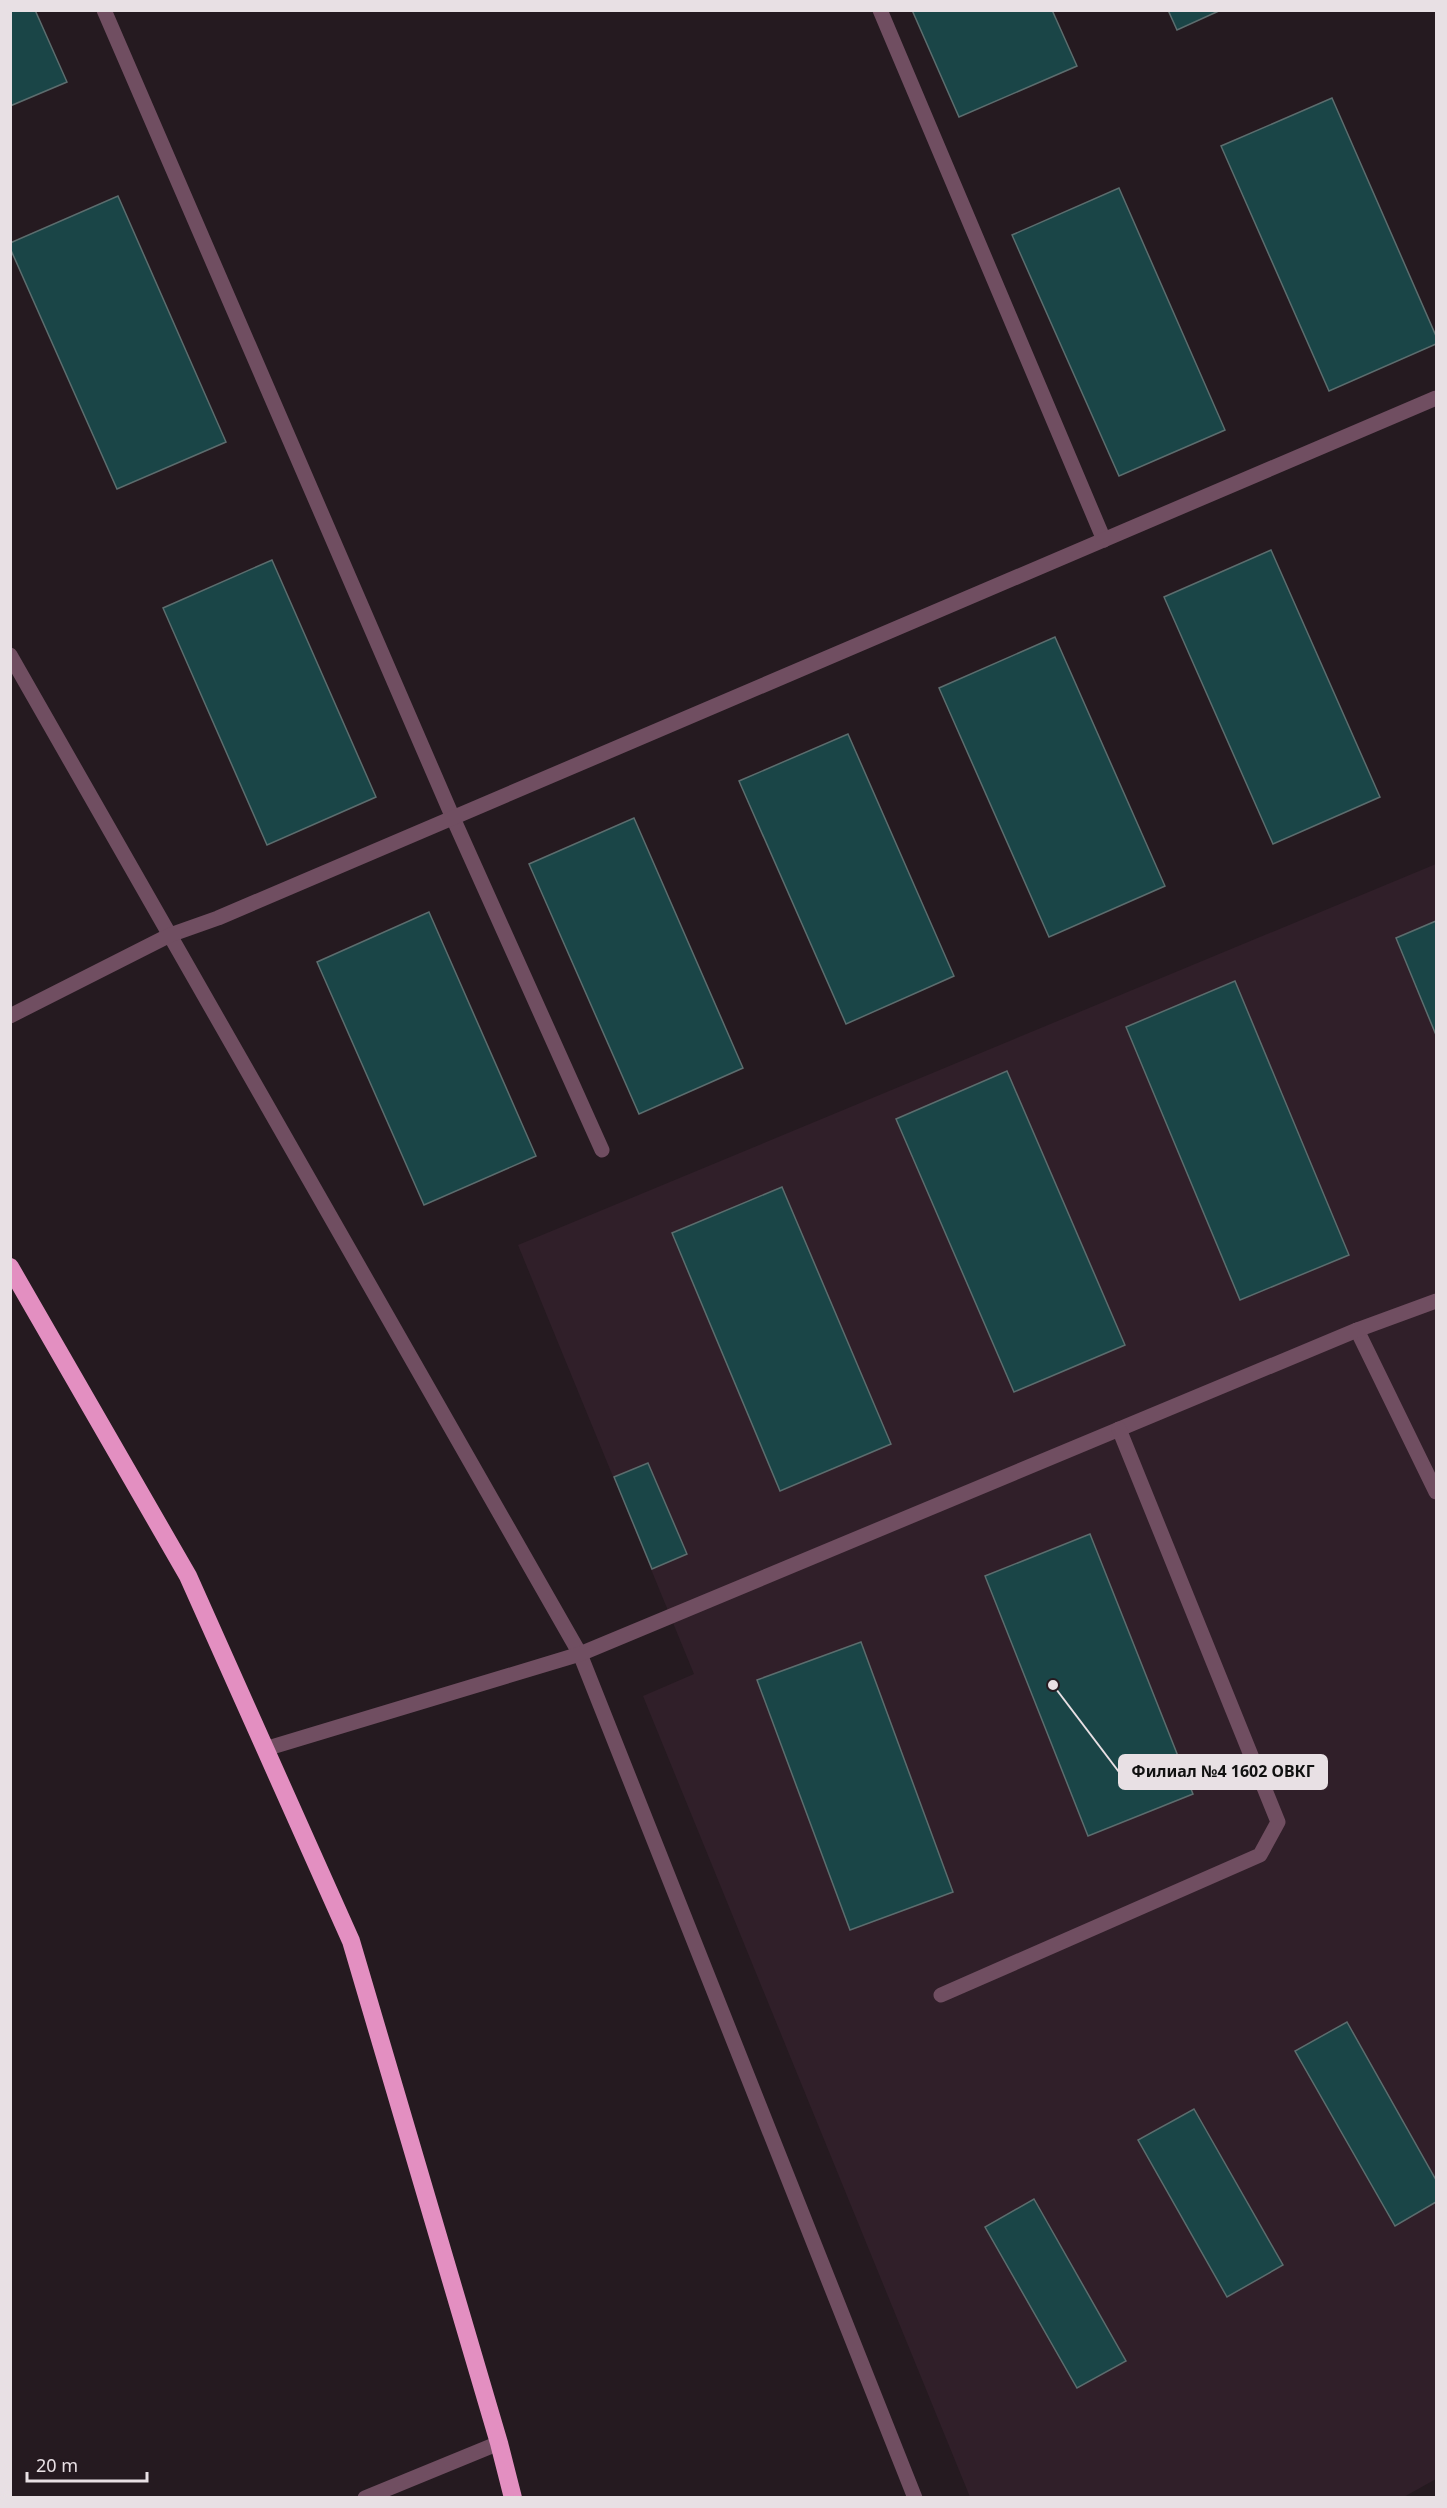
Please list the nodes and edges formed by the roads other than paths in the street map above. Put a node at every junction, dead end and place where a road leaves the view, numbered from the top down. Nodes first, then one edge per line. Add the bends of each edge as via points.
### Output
1 (104, 10) edge
2 (880, 10) edge
3 (1437, 398) edge
4 (1104, 540) junction
5 (10, 655) edge
6 (453, 818) junction
7 (170, 935) junction
8 (10, 1016) edge
9 (602, 1150) dead end
10 (10, 1267) edge
11 (1437, 1301) edge
12 (1357, 1330) junction
13 (1119, 1429) junction
14 (1437, 1492) edge
15 (580, 1654) junction
16 (265, 1749) junction
17 (941, 1995) dead end
18 (499, 2443) junction
19 (365, 2498) edge
20 (513, 2498) edge
21 (915, 2498) edge

1 - 6 lane
2 - 4 lane
3 - 4 lane
4 - 6 lane
5 - 7 lane
6 - 7 lane
6 - 9 lane
7 - 8 lane
7 - 15 lane
10 - 16 highway via 188,1576
11 - 12 lane
12 - 13 lane
12 - 14 lane
13 - 15 lane
13 - 17 lane via 1278,1822 1260,1855
15 - 16 lane
15 - 21 lane
16 - 18 highway via 351,1941
18 - 19 lane
18 - 20 highway

